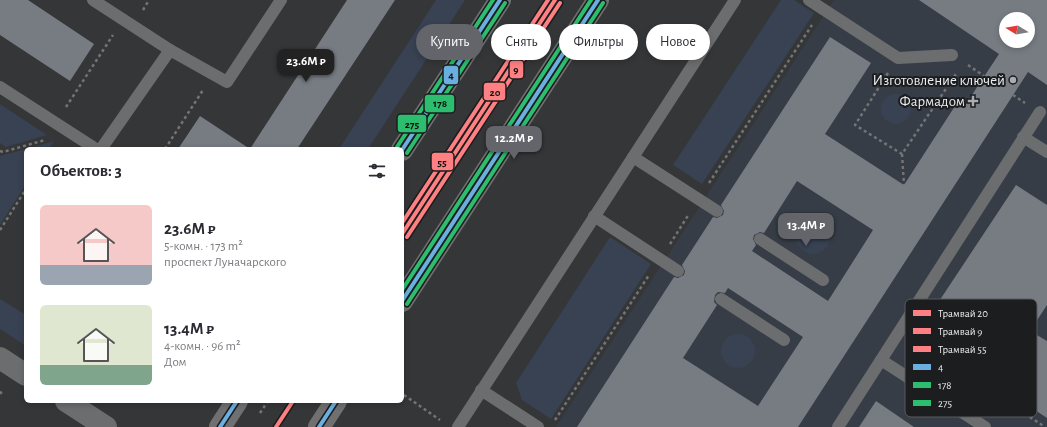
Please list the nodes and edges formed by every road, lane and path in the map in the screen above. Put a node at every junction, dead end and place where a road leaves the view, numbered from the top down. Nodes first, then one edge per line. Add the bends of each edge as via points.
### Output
1 (93, 0) edge
2 (281, 0) edge
3 (500, 0) edge
4 (598, 0) edge
5 (735, 0) edge
6 (809, 0) edge
7 (123, 20) junction
8 (170, 50) junction
9 (952, 55) dead end
10 (898, 58) junction
11 (959, 69) dead end
12 (213, 75) junction
13 (0, 86) edge
14 (1040, 112) dead end
15 (60, 126) junction
16 (1023, 138) junction
17 (93, 147) edge
18 (102, 147) edge
19 (166, 147) edge
20 (404, 147) edge
21 (0, 151) edge
22 (1047, 152) edge
23 (902, 154) junction
24 (633, 157) junction
25 (904, 185) dead end
26 (24, 192) edge
27 (717, 211) dead end
28 (594, 216) junction
29 (0, 230) edge
30 (760, 239) dead end
31 (678, 271) dead end
32 (823, 280) dead end
33 (404, 298) edge
34 (721, 299) dead end
35 (920, 299) edge
36 (905, 322) edge
37 (784, 340) dead end
38 (0, 358) edge
39 (881, 360) junction
40 (24, 374) edge
41 (905, 375) edge
42 (481, 390) junction
43 (2, 391) dead end
44 (0, 394) edge
45 (404, 395) dead end
46 (69, 403) edge
47 (236, 403) edge
48 (335, 403) edge
49 (969, 417) edge
50 (1030, 417) edge
51 (444, 422) dead end
52 (106, 427) edge
53 (220, 427) edge
54 (319, 427) edge
55 (458, 427) edge
56 (538, 427) edge
57 (838, 427) edge
58 (985, 427) edge
59 (1045, 427) edge

1 - 7 lane
2 - 12 lane via 226,82
3 - 20 main road
4 - 33 main road
5 - 24 lane
6 - 10 lane
7 - 8 lane
7 - 15 path
8 - 12 lane
8 - 18 lane
9 - 10 lane
10 - 23 path via 855,125
11 - 23 path
12 - 19 path
13 - 15 lane
14 - 16 lane
15 - 17 lane
15 - 21 path via 50,138
16 - 22 lane
16 - 35 lane
23 - 25 path
24 - 27 lane
24 - 28 lane
26 - 29 path
28 - 31 lane
28 - 42 lane
30 - 32 lane
34 - 37 lane
36 - 39 lane
38 - 40 street
39 - 41 lane
39 - 57 lane
42 - 55 lane
42 - 56 lane
43 - 44 path
45 - 51 path
46 - 52 street
47 - 53 main road
48 - 54 main road
49 - 58 lane
50 - 59 path

